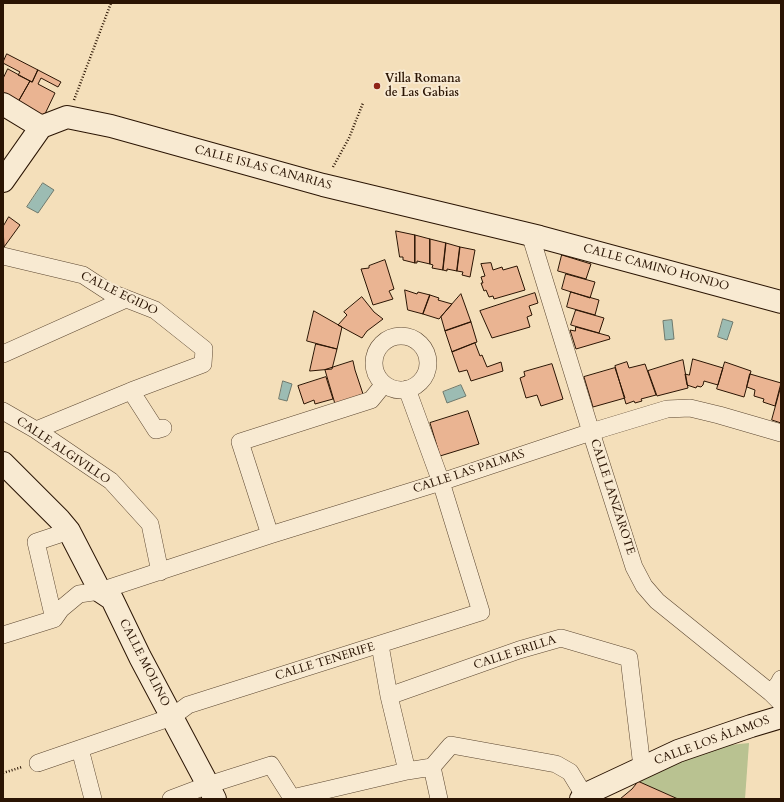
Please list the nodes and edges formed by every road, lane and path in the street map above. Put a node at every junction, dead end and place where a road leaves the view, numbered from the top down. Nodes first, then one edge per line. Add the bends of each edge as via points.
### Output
1 (111, 3) edge
2 (363, 102) dead end
3 (3, 104) edge
4 (67, 117) junction
5 (41, 127) junction
6 (3, 181) edge
7 (322, 185) junction
8 (530, 234) junction
9 (3, 256) edge
10 (126, 299) junction
11 (781, 302) edge
12 (3, 354) edge
13 (384, 384) junction
14 (407, 389) junction
15 (131, 391) junction
16 (3, 411) edge
17 (163, 428) dead end
18 (36, 430) junction
19 (591, 432) junction
20 (781, 433) edge
21 (3, 464) edge
22 (442, 482) junction
23 (69, 531) junction
24 (270, 535) junction
25 (160, 572) junction
26 (100, 591) junction
27 (54, 619) junction
28 (3, 635) edge
29 (380, 645) junction
30 (781, 679) edge
31 (389, 696) junction
32 (776, 698) edge
33 (781, 717) edge
34 (172, 718) junction
35 (80, 749) junction
36 (38, 763) dead end
37 (432, 768) junction
38 (642, 768) junction
39 (407, 771) junction
40 (212, 792) edge
41 (582, 797) edge
42 (93, 799) edge
43 (171, 799) edge
44 (439, 799) edge

1 - 4 path
2 - 7 path via 349,138
3 - 5 street
4 - 5 street
4 - 7 street, CALLE ISLAS CANARIAS via 111,126
5 - 6 street
7 - 8 street, CALLE ISLAS CANARIAS
8 - 11 street, CALLE CAMINO HONDO
8 - 19 street, CALLE LANZAROTE
9 - 10 street, CALLE EGIDO via 83,275 109,292
10 - 12 street
10 - 15 street, CALLE EGIDO via 155,310 204,349 204,364
13 - 14 street via 399,390
13 - 14 street via 374,369 376,351 388,338 406,336 422,346 428,363 427,372 422,380
13 - 24 street via 371,400 240,442
14 - 22 street
15 - 17 street via 156,430
15 - 18 street, CALLE EGIDO
16 - 18 street, CALLE ALGIVILLO
18 - 25 street, CALLE ALGIVILLO via 111,481 150,524
19 - 20 street, CALLE LAS PALMAS via 666,409 690,408
19 - 22 street, CALLE LAS PALMAS
19 - 32 street, CALLE LANZAROTE via 634,567 644,586 658,601
21 - 23 street, CALLE MOLINO
22 - 24 street, CALLE LAS PALMAS
22 - 29 street, CALLE TENERIFE via 481,612
23 - 26 street, CALLE MOLINO
23 - 27 street via 36,542
24 - 25 street, CALLE LAS PALMAS
25 - 26 street
26 - 27 street via 79,594 61,609
26 - 34 street, CALLE MOLINO via 112,599
27 - 28 street
29 - 31 street
29 - 34 street, CALLE TENERIFE via 188,705
30 - 32 street
31 - 38 street, CALLE ERILLA via 519,650 561,638 629,658
31 - 39 street
33 - 38 street, CALLE LOS ÁLAMOS via 678,751
34 - 35 street
34 - 40 street, CALLE MOLINO
35 - 36 street
35 - 42 street
37 - 39 street
37 - 41 street via 451,745 556,764 570,772
37 - 44 street
38 - 41 street, CALLE LOS ÁLAMOS
39 - 40 street via 292,798 272,765
40 - 43 street

